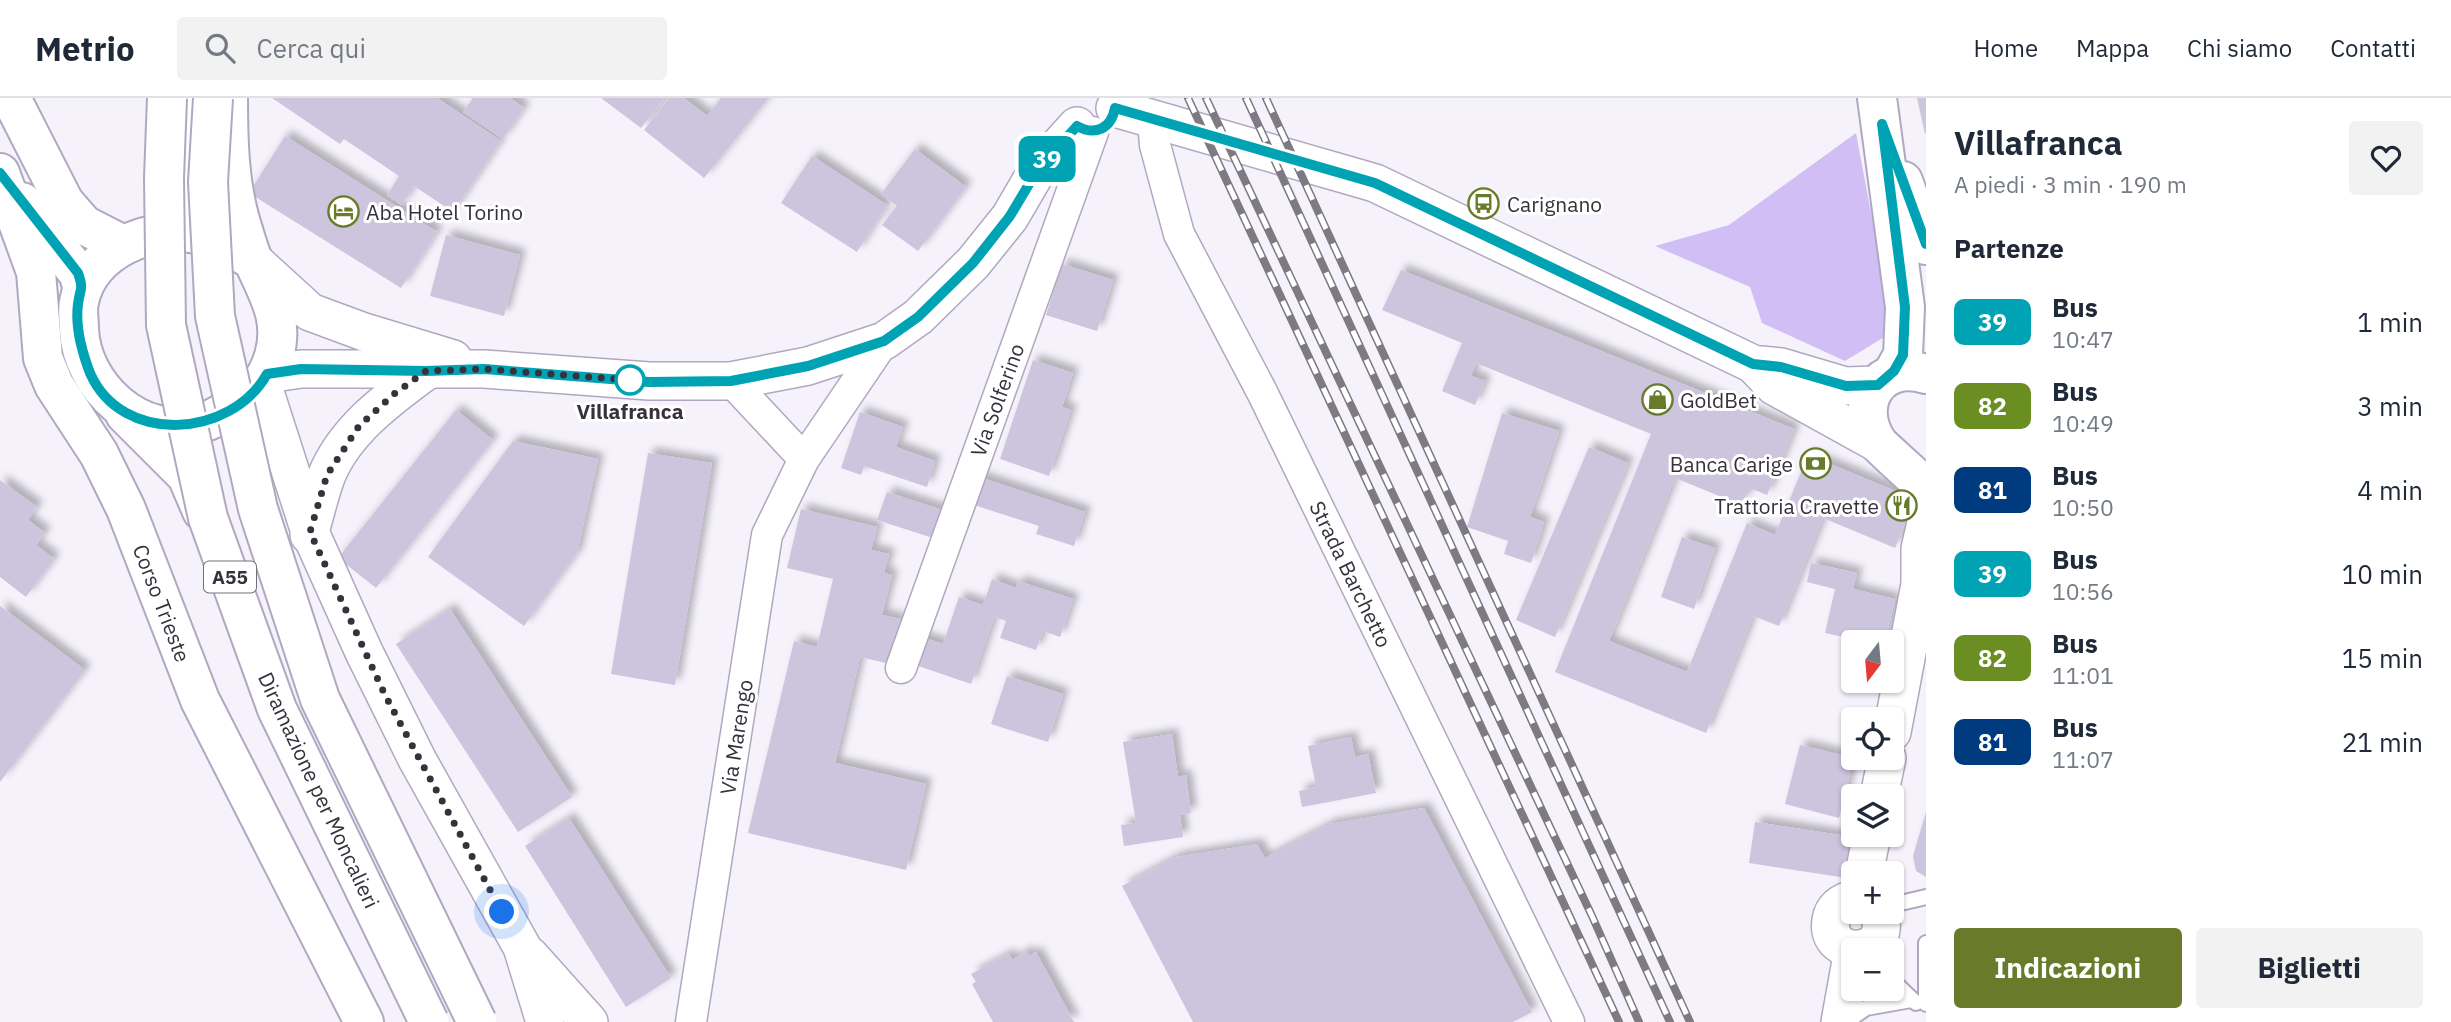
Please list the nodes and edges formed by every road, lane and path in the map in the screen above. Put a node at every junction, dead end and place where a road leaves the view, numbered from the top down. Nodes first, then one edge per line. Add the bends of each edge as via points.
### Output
1 (11, 98) edge
2 (167, 98) edge
3 (188, 98) edge
4 (213, 98) edge
5 (228, 98) edge
6 (1880, 111) edge
7 (1094, 112) edge
8 (1153, 120) junction
9 (1, 176) edge
10 (172, 233) junction
11 (123, 244) junction
12 (1926, 245) edge
13 (253, 260) junction
14 (83, 288) junction
15 (884, 341) junction
16 (1753, 364) junction
17 (484, 369) junction
18 (426, 371) junction
19 (1900, 377) edge
20 (265, 378) junction
21 (731, 381) junction
22 (116, 405) junction
23 (229, 410) junction
24 (1879, 444) junction
25 (804, 459) junction
26 (1924, 486) edge
27 (310, 532) junction
28 (1923, 577) edge
29 (287, 621) junction
30 (901, 668) dead end
31 (1897, 707) edge
32 (1926, 897) edge
33 (1904, 902) edge
34 (1841, 905) edge
35 (1841, 940) edge
36 (1926, 943) edge
37 (522, 947) junction
38 (1904, 993) edge
39 (1911, 1000) junction
40 (1847, 1001) edge
41 (1926, 1006) edge
42 (364, 1022) edge
43 (429, 1022) edge
44 (440, 1022) edge
45 (477, 1022) edge
46 (484, 1022) edge
47 (545, 1022) edge
48 (589, 1022) edge
49 (691, 1022) edge
50 (1569, 1022) edge
51 (1840, 1022) edge
52 (1846, 1022) edge

1 - 11 main road via 64,202 84,225
2 - 43 main road, Diramazione per Moncalieri / A55, bridge via 166,325 208,518 277,709
3 - 10 main road via 190,168 186,198
4 - 45 main road, Diramazione per Moncalieri / A55, bridge via 208,182 215,316 258,509 320,699
5 - 13 main road via 229,164
6 - 12 main road
6 - 19 main road via 1905,307
7 - 8 street
7 - 15 street via 1038,169 1010,216 973,263 918,317
7 - 30 street, Via Solferino
8 - 16 street via 1375,183
8 - 50 street, Strada Barchetto via 1179,234 1263,394
9 - 14 main road via 78,273
9 - 42 main road, Corso Trieste via 36,272 43,358 54,385 99,454 126,509 200,700
10 - 11 main road via 142,236
10 - 13 main road via 223,243
11 - 14 main road
13 - 17 street via 310,312
13 - 20 main road via 273,302 278,325 274,356
14 - 22 main road via 78,303 83,350 91,374
15 - 21 street via 808,366
15 - 25 street, Via Marengo
16 - 19 street via 1781,367 1846,386
16 - 24 street via 1774,386
17 - 18 street
17 - 21 street via 649,382
18 - 20 street via 301,369
18 - 27 street via 359,426 327,475
19 - 24 main road via 1868,407
20 - 23 main road via 243,404
20 - 27 street
21 - 25 street
22 - 23 main road via 168,426 199,425
22 - 44 main road via 187,476 296,720
23 - 29 main road via 250,513
24 - 26 main road
25 - 49 street, Via Marengo via 767,536
26 - 28 street
27 - 29 street
27 - 37 street via 417,759
28 - 31 street
29 - 46 main road
32 - 33 lane
34 - 35 street via 1831,921 1833,937
36 - 41 lane
37 - 47 street
37 - 48 street
38 - 39 lane
39 - 41 lane
39 - 52 lane via 1866,1009
40 - 51 street

